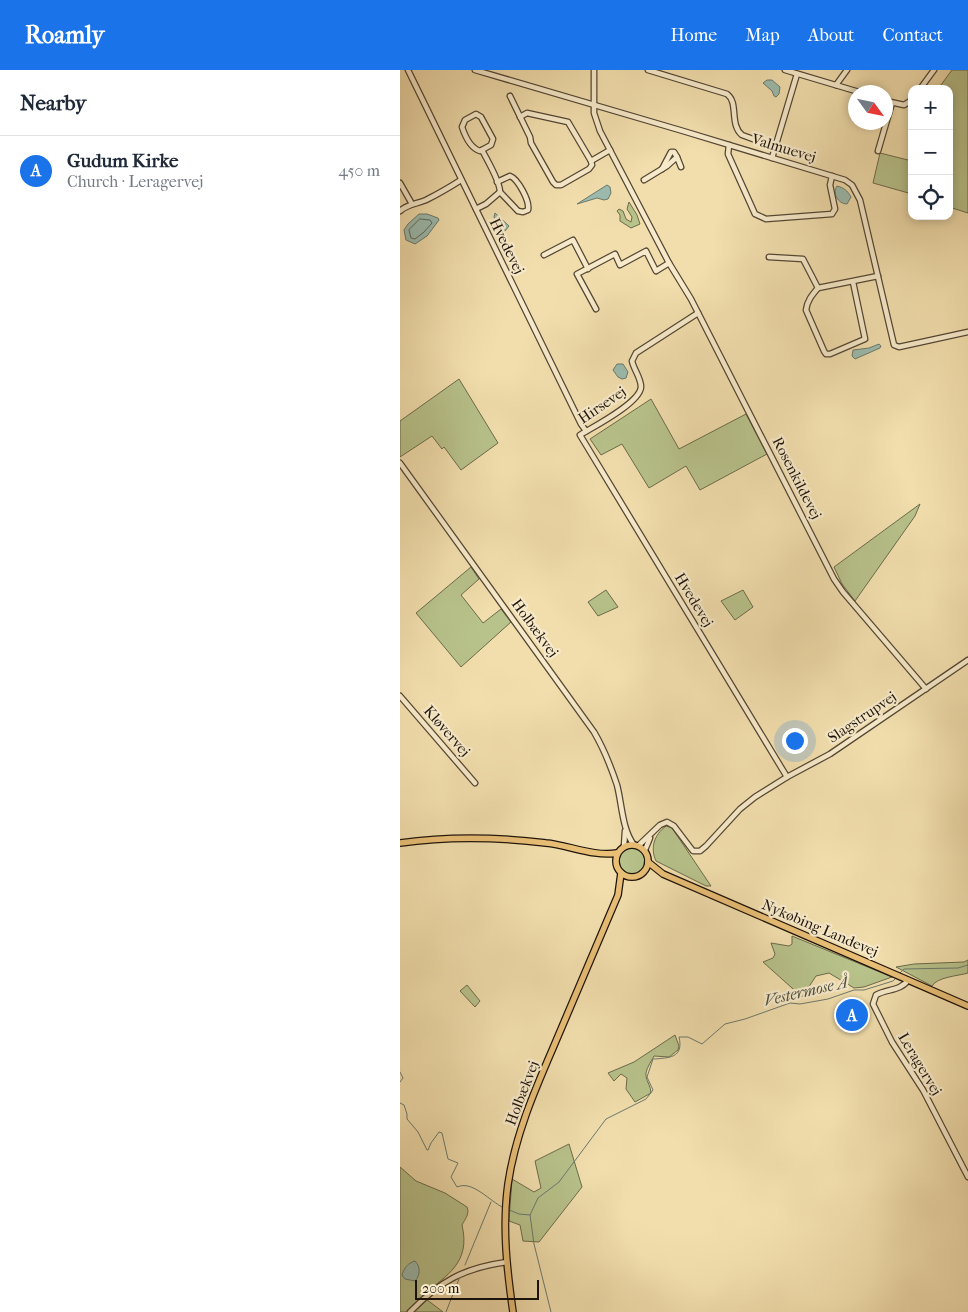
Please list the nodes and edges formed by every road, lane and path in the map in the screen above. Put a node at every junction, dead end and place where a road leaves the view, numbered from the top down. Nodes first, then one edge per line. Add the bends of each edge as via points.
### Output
1 (408, 70) edge
2 (475, 70) edge
3 (594, 70) edge
4 (648, 70) edge
5 (785, 70) edge
6 (847, 70) edge
7 (934, 70) edge
8 (797, 74) junction
9 (836, 85) junction
10 (923, 85) edge
11 (848, 89) edge
12 (510, 96) dead end
13 (908, 102) edge
14 (893, 103) edge
15 (594, 105) junction
16 (520, 116) junction
17 (884, 130) edge
18 (729, 145) junction
19 (775, 147) junction
20 (482, 150) junction
21 (610, 150) junction
22 (878, 150) dead end
23 (677, 157) junction
24 (772, 158) junction
25 (591, 161) junction
26 (681, 167) dead end
27 (661, 170) junction
28 (832, 176) junction
29 (462, 180) junction
30 (644, 180) dead end
31 (497, 182) junction
32 (400, 183) edge
33 (500, 192) junction
34 (412, 204) junction
35 (476, 209) junction
36 (400, 211) edge
37 (544, 255) dead end
38 (770, 257) dead end
39 (669, 263) junction
40 (588, 269) junction
41 (878, 276) junction
42 (853, 282) junction
43 (818, 288) junction
44 (596, 309) dead end
45 (698, 313) junction
46 (968, 332) edge
47 (586, 431) junction
48 (580, 435) joint
49 (400, 463) edge
50 (968, 660) edge
51 (926, 689) junction
52 (400, 696) edge
53 (787, 777) junction
54 (475, 783) dead end
55 (624, 820) junction
56 (658, 826) junction
57 (400, 843) edge
58 (636, 845) junction
59 (624, 846) junction
60 (645, 850) junction
61 (594, 852) junction
62 (618, 853) junction
63 (616, 861) junction
64 (648, 862) junction
65 (645, 871) junction
66 (621, 873) junction
67 (663, 874) junction
68 (630, 877) junction
69 (618, 894) junction
70 (908, 980) junction
71 (968, 1006) edge
72 (968, 1176) edge
73 (507, 1262) junction
74 (410, 1312) edge
75 (513, 1312) edge

1 - 29 street, Hvedevej
2 - 15 street, Valmuevej
3 - 15 street, Rosenkildevej
4 - 19 street via 727,94 732,100 738,132
5 - 8 street
6 - 9 street
7 - 10 street
8 - 9 street
8 - 19 street
9 - 11 street
12 - 16 street
13 - 14 street
15 - 18 street, Valmuevej
15 - 21 street, Rosenkildevej via 597,124
16 - 25 street via 527,113 568,122
16 - 25 street via 554,184 561,185 589,168
17 - 22 street
18 - 24 street, Valmuevej
18 - 28 street via 728,154 755,214 766,219 832,214 835,209 830,184
19 - 24 street
20 - 20 street via 473,148 462,128 463,122 476,114 482,117 492,139 491,145
20 - 31 street
21 - 25 street
21 - 39 street, Rosenkildevej
23 - 26 street
23 - 27 street
23 - 27 street via 671,152
24 - 28 street, Valmuevej
27 - 30 street
28 - 41 street, Valmuevej via 852,185 857,192
29 - 34 street via 423,202
29 - 35 street, Hvedevej
31 - 33 street
31 - 33 street via 510,176 515,178 529,204 528,210 518,211
32 - 34 street
33 - 35 street
34 - 36 street
35 - 47 street, Hvedevej
37 - 40 street via 572,240
38 - 43 street via 804,259
39 - 40 street via 656,271 646,251 620,265 615,254
39 - 45 street, Rosenkildevej
40 - 44 street via 577,274
41 - 42 street
41 - 46 street, Valmuevej via 894,345
42 - 43 street
42 - 43 street via 865,339 830,354 824,351 806,310
45 - 47 street, Hirsevej via 636,352 632,361 640,382 638,396
45 - 51 street, Rosenkildevej via 834,579
47 - 48 street, Hirsevej
48 - 53 street, Hvedevej
49 - 55 street, Holbækvej via 594,732 617,786
50 - 51 street, Slagstrupvej
51 - 53 street, Slagstrupvej via 830,754
52 - 54 street, Kløvervej
53 - 56 street, Slagstrupvej via 747,803 697,852 691,850 672,824
55 - 58 street, Holbækvej
55 - 59 street, Holbækvej
56 - 58 street
56 - 60 street
57 - 61 main road via 446,838 513,839 560,844
58 - 59 main road
58 - 60 main road
59 - 62 main road
60 - 64 main road
61 - 62 main road
61 - 63 main road
62 - 63 main road
63 - 66 main road
64 - 65 main road
64 - 67 main road, Nykøbing Landevej
65 - 67 main road, Nykøbing Landevej
65 - 68 main road
66 - 68 main road
66 - 69 main road, Holbækvej
67 - 70 main road, Nykøbing Landevej
68 - 69 main road, Holbækvej
69 - 73 main road, Holbækvej via 523,1122 510,1169 505,1208
70 - 71 main road, Nykøbing Landevej
70 - 72 street, Leragervej via 900,987 876,995 873,1004
73 - 74 street via 471,1269 454,1277 438,1286
73 - 75 main road, Holbækvej

